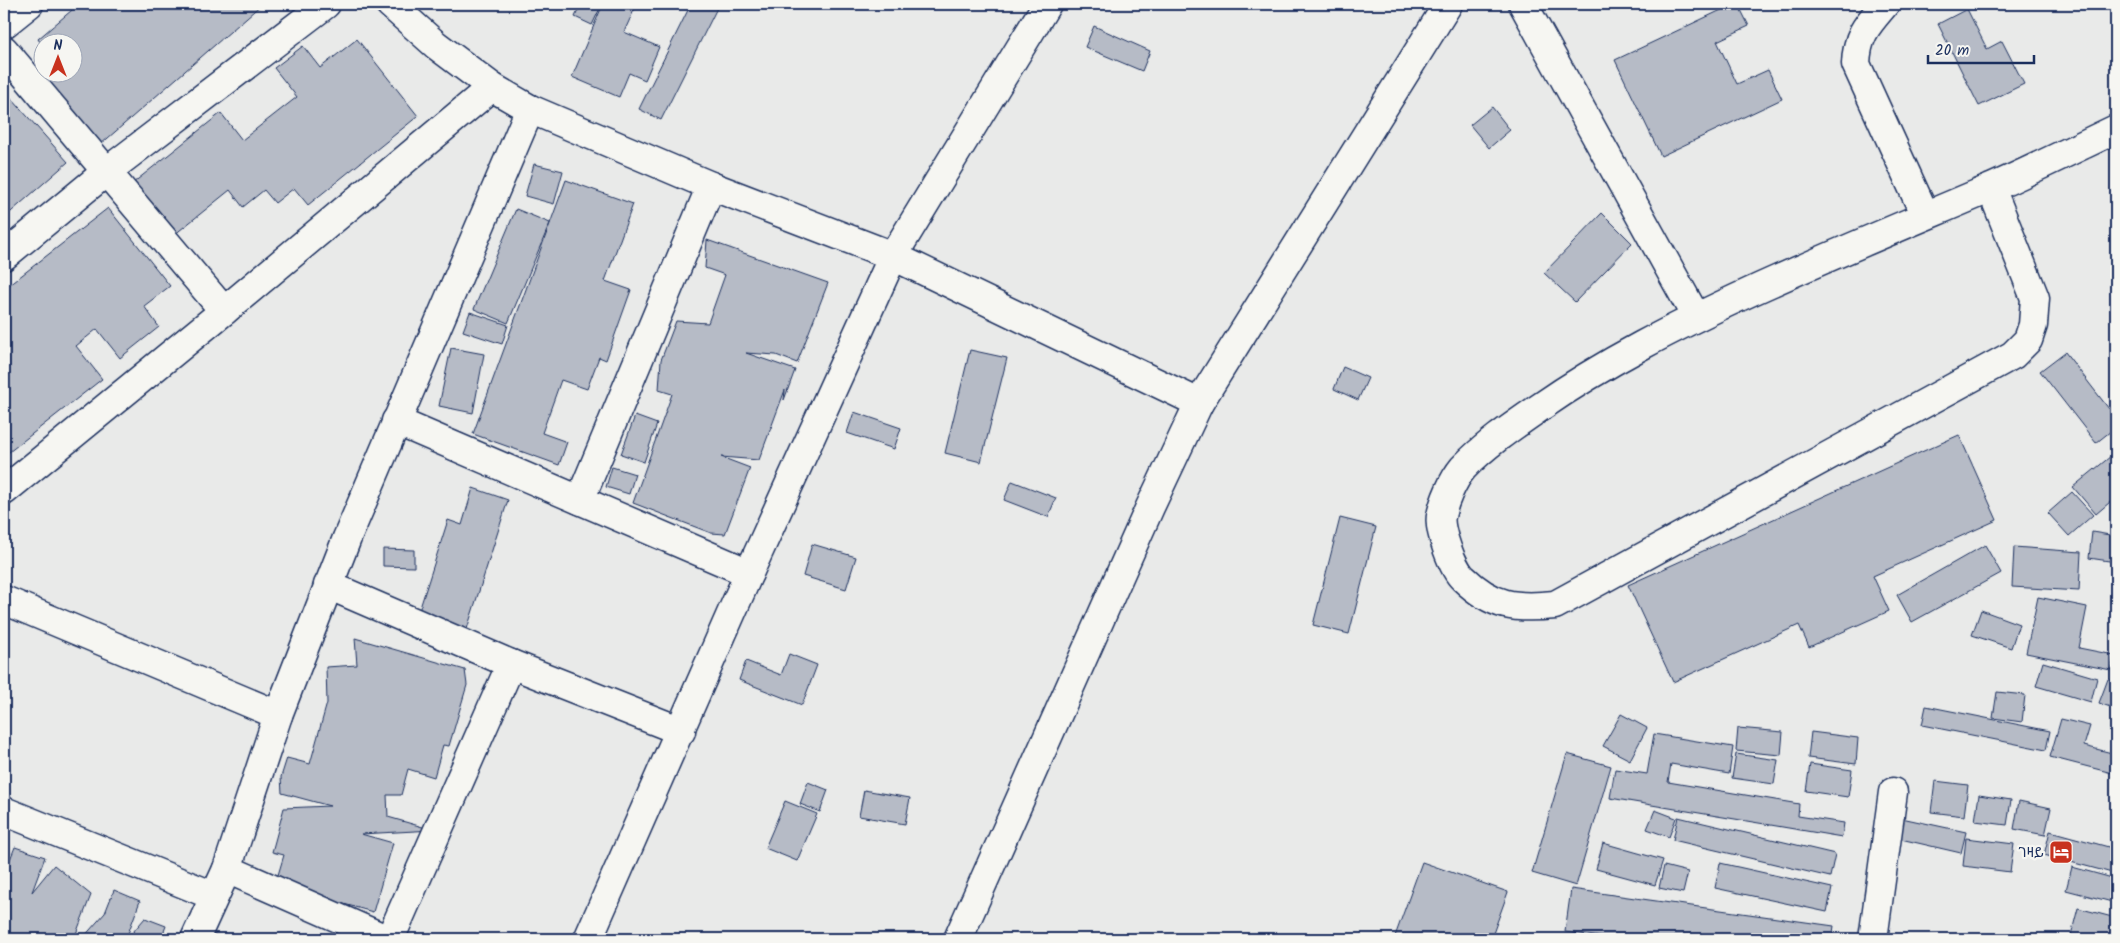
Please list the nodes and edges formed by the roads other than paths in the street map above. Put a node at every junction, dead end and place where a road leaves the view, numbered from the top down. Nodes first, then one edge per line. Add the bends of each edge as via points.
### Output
1 (29, 4) edge
2 (326, 4) edge
3 (390, 4) edge
4 (1047, 4) edge
5 (1448, 4) edge
6 (1523, 4) edge
7 (1885, 4) edge
8 (4, 24) edge
9 (4, 50) edge
10 (492, 87) junction
11 (530, 109) junction
12 (2116, 129) edge
13 (106, 172) junction
14 (711, 186) junction
15 (1991, 188) junction
16 (1926, 216) junction
17 (4, 256) edge
18 (892, 256) junction
19 (224, 311) junction
20 (1696, 317) junction
21 (1199, 403) junction
22 (396, 421) junction
23 (4, 491) edge
24 (580, 500) junction
25 (749, 573) junction
26 (328, 585) junction
27 (4, 601) edge
28 (511, 664) junction
29 (278, 715) junction
30 (681, 731) junction
31 (1893, 792) dead end
32 (4, 811) edge
33 (227, 869) junction
34 (214, 896) junction
35 (196, 939) edge
36 (386, 939) edge
37 (390, 939) edge
38 (588, 939) edge
39 (958, 939) edge
40 (1873, 939) edge

1 - 8 street
2 - 13 street
3 - 10 street via 436,45
4 - 18 street
5 - 21 street
6 - 20 street
7 - 16 street via 1865,28 1857,45 1856,64
9 - 13 street
10 - 11 street
10 - 19 street
11 - 14 street
11 - 22 street
12 - 15 street
13 - 17 street
13 - 19 street
14 - 18 street
14 - 24 street
15 - 16 street
15 - 20 street via 2035,298 2028,340 2013,355 1555,605 1529,608 1501,605 1476,591 1456,572 1440,518 1448,494 1462,470 1510,428 1555,397 1616,358
16 - 20 street
18 - 21 street
18 - 25 street
19 - 23 street
21 - 39 street
22 - 24 street
22 - 26 street
24 - 25 street
25 - 30 street
26 - 28 street
26 - 29 street
27 - 29 street
28 - 30 street
28 - 37 street
29 - 33 street
30 - 38 street
31 - 40 street
32 - 34 street
33 - 34 street
33 - 36 street
34 - 35 street

